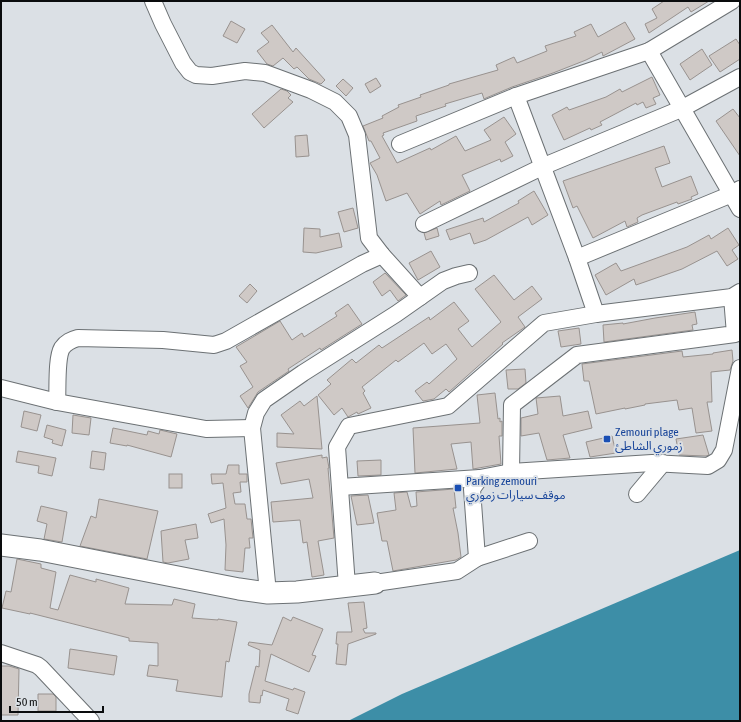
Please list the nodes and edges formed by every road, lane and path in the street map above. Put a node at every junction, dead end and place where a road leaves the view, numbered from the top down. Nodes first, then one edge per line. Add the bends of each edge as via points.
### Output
1 (153, 1) edge
2 (732, 1) edge
3 (648, 51) junction
4 (740, 77) edge
5 (516, 96) junction
6 (681, 109) junction
7 (400, 144) dead end
8 (544, 166) junction
9 (736, 192) edge
10 (740, 209) edge
11 (424, 224) dead end
12 (370, 238) junction
13 (382, 255) junction
14 (577, 258) junction
15 (362, 264) junction
16 (469, 274) dead end
17 (736, 294) edge
18 (420, 297) junction
19 (596, 314) junction
20 (738, 335) edge
21 (740, 368) edge
22 (1, 388) edge
23 (57, 402) junction
24 (252, 428) junction
25 (663, 463) junction
26 (511, 472) junction
27 (480, 478) junction
28 (340, 487) junction
29 (637, 494) dead end
30 (529, 541) dead end
31 (1, 545) edge
32 (477, 558) junction
33 (375, 583) joint
34 (347, 586) junction
35 (268, 593) junction
36 (1, 653) edge
37 (91, 721) edge

1 - 12 street via 183,63 190,72 212,76 245,71 265,73 335,102 349,116 357,135
2 - 3 street
3 - 5 street
3 - 6 street
4 - 6 street
5 - 7 street
5 - 8 street
6 - 8 street
6 - 9 street
8 - 11 street
8 - 14 street
9 - 10 street
9 - 14 street
12 - 13 street
12 - 15 street via 365,241 362,250
13 - 15 street
13 - 18 street
14 - 19 street
15 - 23 street via 239,334 214,345 155,339 78,338 69,341 59,356
16 - 18 street via 443,281
17 - 19 street
17 - 20 street
18 - 24 street via 264,400 256,413
19 - 28 street via 544,323 448,406 349,426 337,447
20 - 26 street via 577,355 512,405
21 - 25 street via 724,450 718,460 708,466
22 - 23 street
23 - 24 street via 206,430
24 - 35 street
25 - 26 street
25 - 29 street
26 - 27 street
27 - 28 street
27 - 32 street via 472,489
28 - 34 street
30 - 32 street
31 - 35 main road
32 - 33 street via 457,571
33 - 34 main road
34 - 35 main road
36 - 37 street via 41,668

